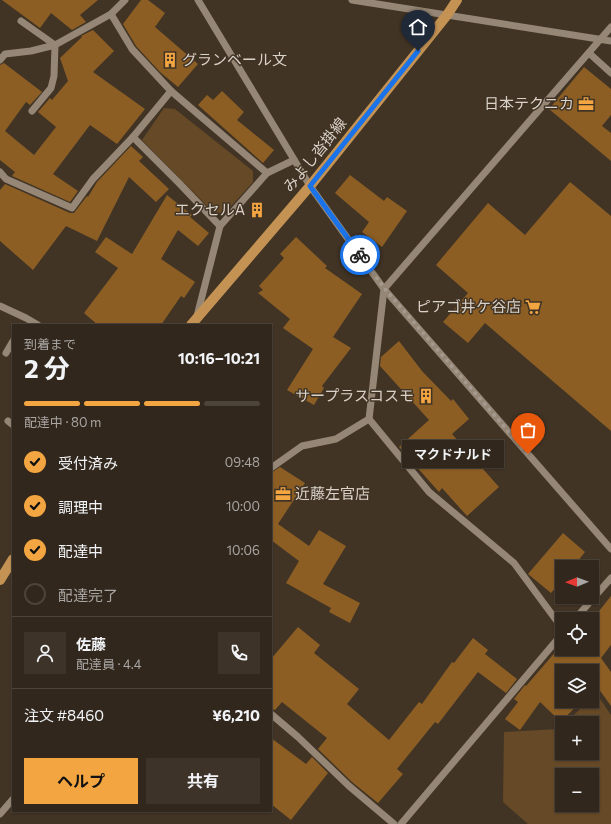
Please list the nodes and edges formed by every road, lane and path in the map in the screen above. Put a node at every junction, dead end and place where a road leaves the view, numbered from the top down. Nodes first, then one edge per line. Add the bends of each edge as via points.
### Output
1 (125, 0) edge
2 (198, 0) edge
3 (352, 0) edge
4 (457, 0) edge
5 (111, 14) junction
6 (447, 14) junction
7 (21, 21) dead end
8 (611, 27) edge
9 (600, 40) junction
10 (611, 41) edge
11 (55, 44) junction
12 (589, 53) junction
13 (0, 60) edge
14 (611, 73) edge
15 (171, 91) junction
16 (32, 111) dead end
17 (133, 137) junction
18 (294, 160) junction
19 (0, 172) edge
20 (268, 174) junction
21 (3, 180) edge
22 (310, 186) junction
23 (220, 226) junction
24 (384, 288) junction
25 (0, 306) edge
26 (26, 318) junction
27 (193, 323) edge
28 (23, 324) edge
29 (36, 324) edge
30 (12, 343) edge
31 (6, 353) dead end
32 (369, 419) junction
33 (272, 467) edge
34 (611, 549) edge
35 (12, 561) edge
36 (611, 578) edge
37 (0, 580) edge
38 (581, 612) edge
39 (555, 619) edge
40 (555, 642) edge
41 (272, 715) edge
42 (12, 800) edge
43 (0, 814) edge
44 (394, 824) edge
45 (401, 824) edge

1 - 5 street
2 - 18 street
3 - 6 street
4 - 6 main road, みよし沓掛線
5 - 11 street
5 - 15 street via 132,49
6 - 9 street
6 - 22 main road, みよし沓掛線
7 - 11 street
8 - 9 street
9 - 10 street
9 - 12 street
11 - 13 street via 31,51 5,54
11 - 16 street via 51,88
12 - 14 street
12 - 24 street
15 - 17 street
15 - 20 street
17 - 21 street via 93,179 72,208
17 - 23 street
18 - 20 street
18 - 22 street
19 - 21 street
20 - 23 street
22 - 24 street
22 - 27 main road, みよし沓掛線
23 - 27 street
24 - 32 street
24 - 34 street
25 - 26 street
26 - 28 street
26 - 29 street
30 - 31 street
32 - 33 street via 336,439 302,446
32 - 39 street via 429,492 514,563
35 - 37 main road
36 - 38 street
40 - 45 street
41 - 44 street
42 - 43 street

